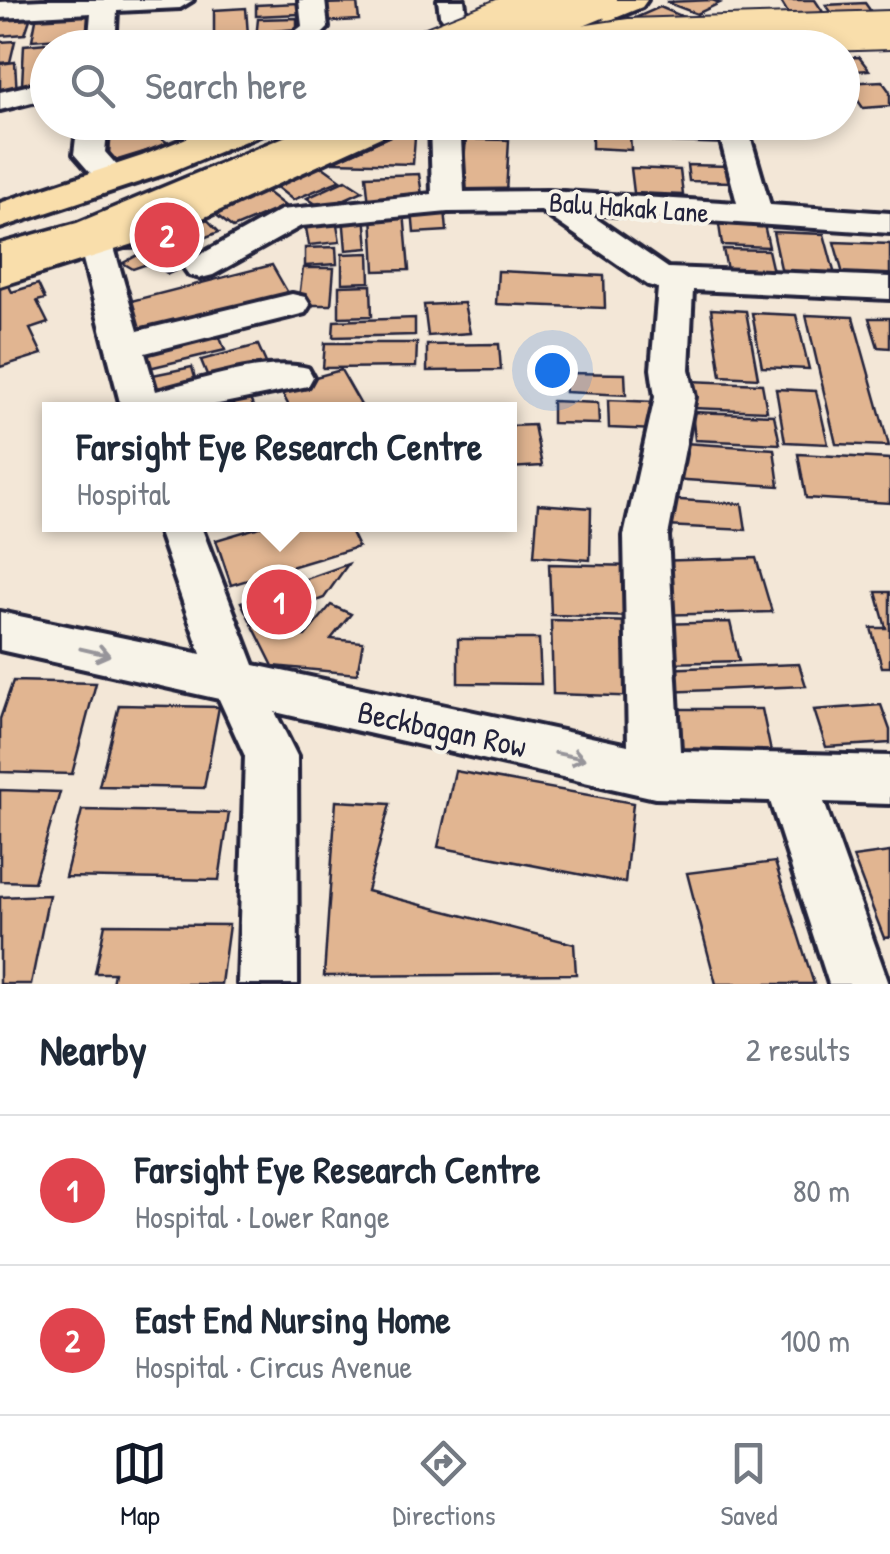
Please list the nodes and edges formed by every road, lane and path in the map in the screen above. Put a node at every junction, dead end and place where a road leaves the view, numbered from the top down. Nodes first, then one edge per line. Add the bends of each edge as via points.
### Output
1 (180, 0) edge
2 (312, 0) edge
3 (450, 0) edge
4 (548, 0) edge
5 (567, 0) edge
6 (597, 0) edge
7 (631, 0) edge
8 (105, 2) edge
9 (0, 10) edge
10 (102, 30) edge
11 (313, 30) edge
12 (460, 30) edge
13 (473, 30) edge
14 (500, 30) edge
15 (510, 30) edge
16 (557, 30) edge
17 (860, 40) edge
18 (888, 40) edge
19 (860, 41) edge
20 (30, 94) edge
21 (0, 101) edge
22 (90, 140) edge
23 (214, 140) edge
24 (238, 140) edge
25 (282, 140) edge
26 (311, 140) edge
27 (342, 140) edge
28 (446, 140) edge
29 (736, 140) edge
30 (113, 179) junction
31 (548, 200) junction
32 (448, 202) junction
33 (756, 215) junction
34 (0, 216) edge
35 (890, 223) edge
36 (0, 225) edge
37 (0, 243) edge
38 (96, 244) junction
39 (0, 258) edge
40 (201, 268) dead end
41 (0, 273) edge
42 (676, 279) junction
43 (890, 288) edge
44 (292, 305) dead end
45 (124, 346) junction
46 (294, 377) dead end
47 (139, 402) edge
48 (168, 402) edge
49 (181, 532) edge
50 (4, 643) edge
51 (236, 684) junction
52 (655, 774) junction
53 (789, 777) junction
54 (890, 780) edge
55 (268, 984) edge
56 (858, 984) edge

1 - 8 street
2 - 11 street
3 - 12 street
4 - 13 highway, bridge
5 - 14 main road
6 - 15 highway, bridge
7 - 16 main road
8 - 9 street
8 - 10 street
17 - 18 highway, bridge
18 - 19 main road
20 - 21 street
22 - 30 street via 89,154
23 - 30 main road
24 - 36 highway
25 - 37 main road
26 - 39 highway via 92,232
27 - 38 main road
28 - 32 street
29 - 33 street
30 - 34 main road
31 - 32 street, Balu Hakak Lane
31 - 33 street, Balu Hakak Lane
31 - 42 street via 660,278
32 - 40 street, Balu Hakak Lane via 293,217
33 - 35 street, Balu Hakak Lane
38 - 41 main road
38 - 45 street
42 - 43 street
42 - 52 street via 670,369 675,398 646,536
44 - 45 street
45 - 47 street
46 - 48 street
49 - 51 street
50 -> 51 street, Beckbagan Row
51 -> 52 street, Beckbagan Row
51 - 55 street via 271,756
52 - 53 street, Beckbagan Row
53 - 54 street, Beckbagan Row
53 - 56 street

